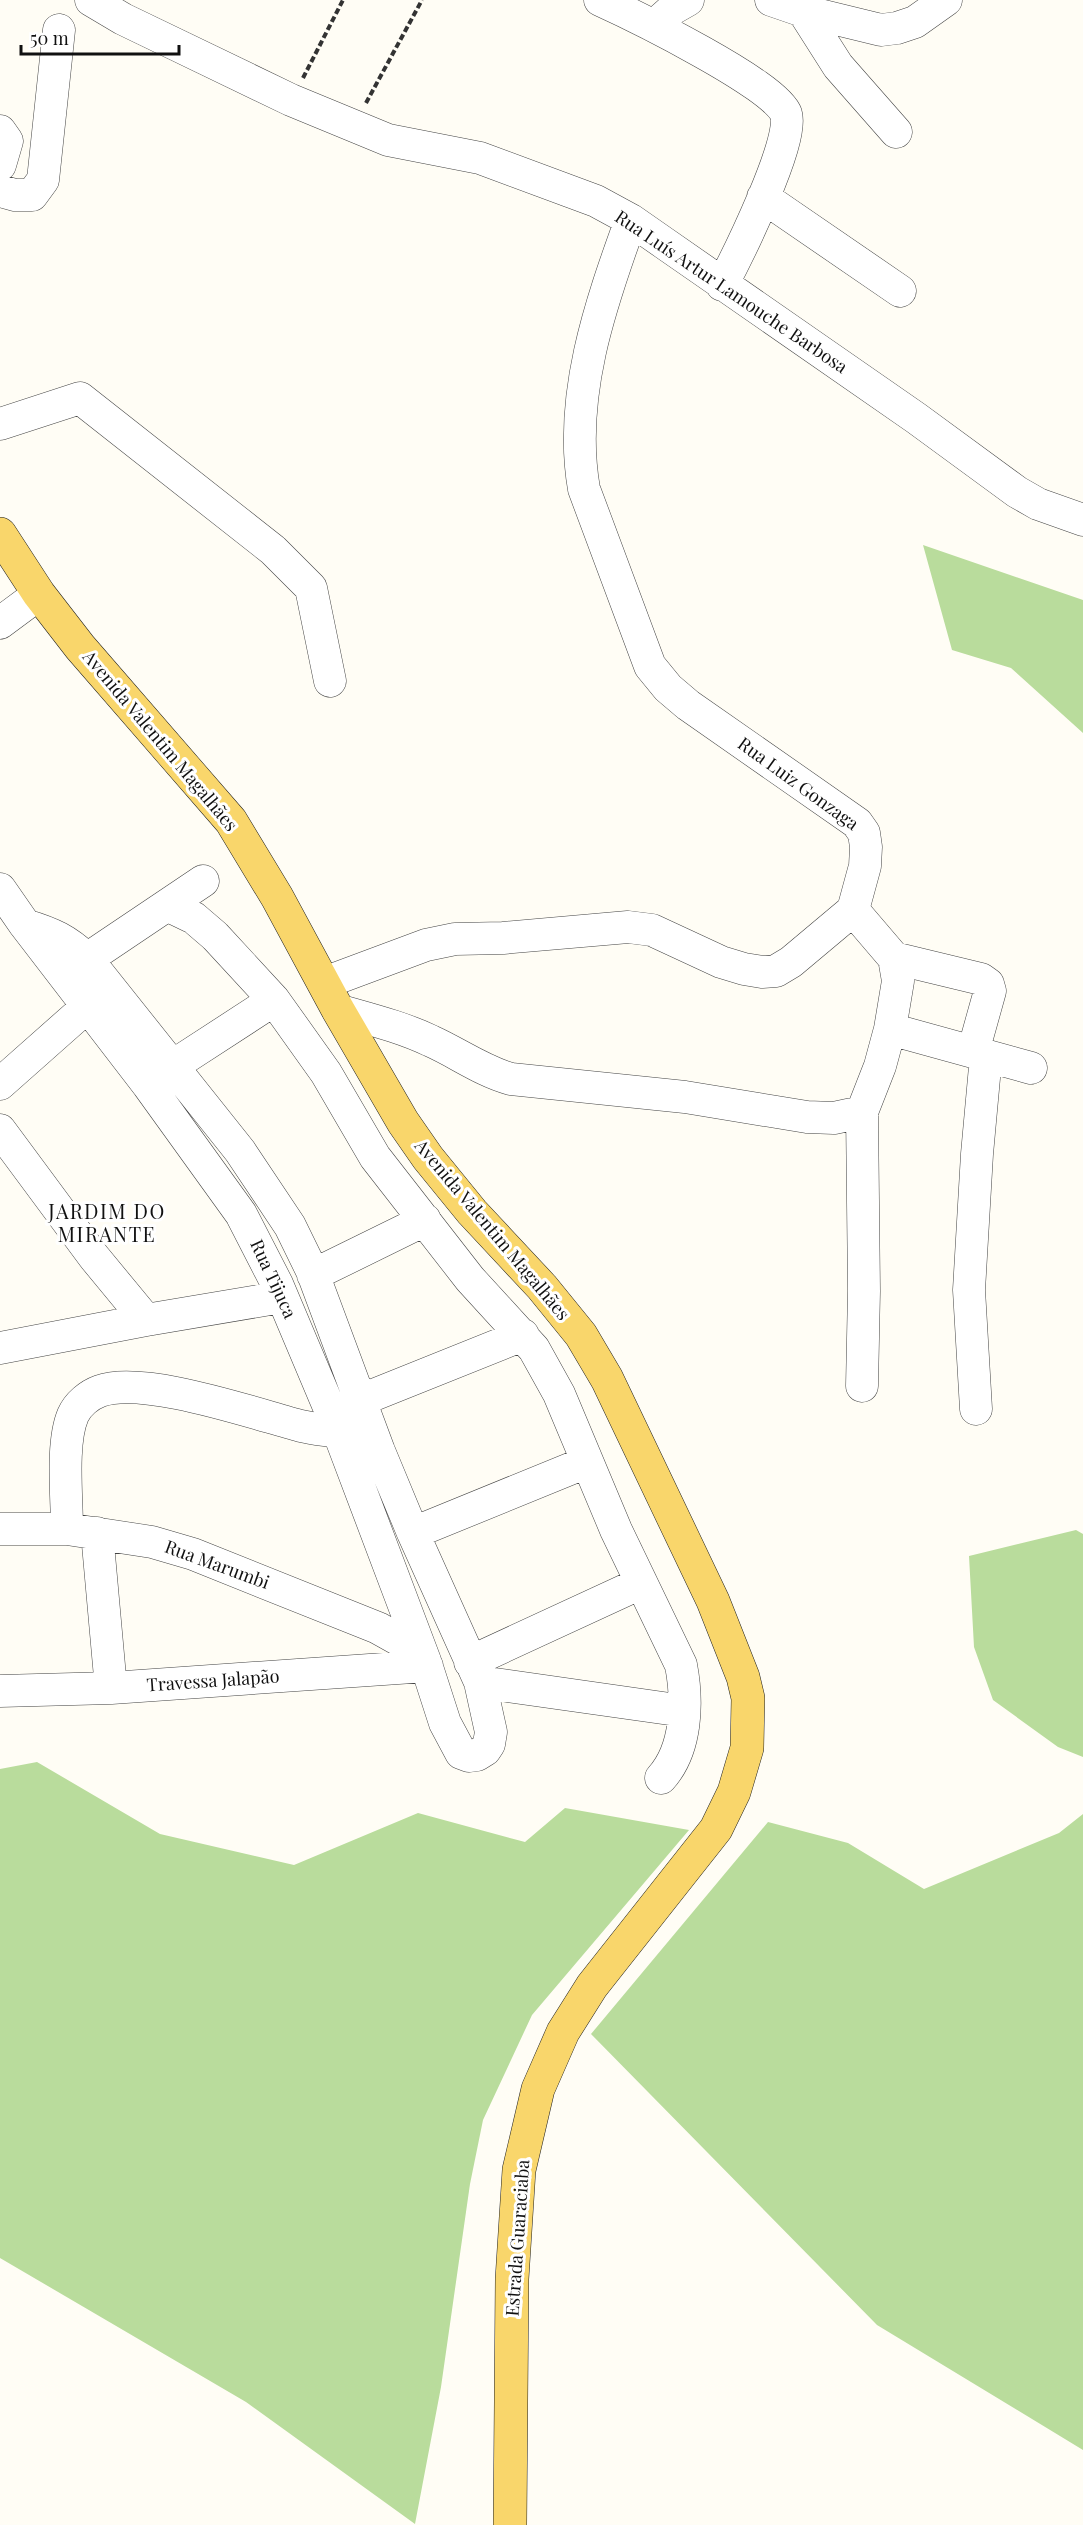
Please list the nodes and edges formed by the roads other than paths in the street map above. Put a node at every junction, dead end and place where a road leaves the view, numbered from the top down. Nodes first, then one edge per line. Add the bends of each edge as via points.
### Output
1 (91, 0) edge
2 (600, 0) edge
3 (688, 0) edge
4 (771, 0) edge
5 (946, 0) edge
6 (803, 11) junction
7 (654, 25) junction
8 (59, 30) dead end
9 (0, 131) edge
10 (896, 132) dead end
11 (0, 165) edge
12 (0, 191) edge
13 (763, 197) junction
14 (631, 220) junction
15 (722, 285) junction
16 (900, 291) dead end
17 (0, 424) edge
18 (1083, 520) edge
19 (0, 534) edge
20 (39, 594) junction
21 (0, 623) edge
22 (330, 681) dead end
23 (203, 881) dead end
24 (0, 889) edge
25 (169, 906) junction
26 (853, 910) junction
27 (25, 926) junction
28 (894, 958) junction
29 (87, 959) junction
30 (331, 996) junction
31 (274, 1000) junction
32 (88, 1006) junction
33 (890, 1029) junction
34 (979, 1054) junction
35 (174, 1065) junction
36 (1031, 1068) dead end
37 (0, 1084) edge
38 (862, 1112) junction
39 (0, 1130) edge
40 (425, 1220) junction
41 (313, 1275) junction
42 (282, 1297) junction
43 (146, 1320) junction
44 (523, 1335) junction
45 (0, 1348) edge
46 (862, 1386) dead end
47 (361, 1400) junction
48 (976, 1409) dead end
49 (338, 1432) junction
50 (588, 1462) junction
51 (67, 1528) junction
52 (0, 1529) edge
53 (97, 1533) junction
54 (413, 1533) junction
55 (641, 1583) junction
56 (424, 1659) junction
57 (475, 1672) junction
58 (111, 1688) junction
59 (0, 1691) edge
60 (684, 1711) junction
61 (661, 1778) dead end
62 (716, 1829) joint
63 (510, 2525) edge

1 - 14 street, Rua Luís Artur Lamouche Barbosa via 291,100 388,140 480,158 596,201
2 - 7 street
3 - 7 street
4 - 6 street
5 - 6 street via 915,22 881,30
6 - 10 street via 838,66
7 - 13 street via 744,78 781,105 787,124
8 - 12 street via 43,180 32,195
9 - 11 street via 7,141
13 - 15 street
13 - 16 street
14 - 15 street, Rua Luís Artur Lamouche Barbosa
14 - 26 street, Rua Luiz Gonzaga via 605,292 583,395 579,463 584,489 650,666 688,705 856,823 864,833 865,866
15 - 18 street, Rua Luís Artur Lamouche Barbosa via 1017,492
17 - 22 street via 80,398 273,550 311,588
19 - 20 main road, Avenida Valentim Magalhães
20 - 21 street
20 - 30 main road, Avenida Valentim Magalhães via 231,821
23 - 25 street
24 - 27 street, Rua Tijuca
25 - 29 street
25 - 31 street via 194,918 215,936
26 - 28 street
26 - 30 street via 776,971 744,969 652,930 628,927 454,939 426,945
27 - 29 street via 54,934
27 - 32 street, Rua Tijuca
28 - 33 street via 898,981
28 - 34 street via 988,984
29 - 35 street
30 - 38 street via 511,1079 685,1097 807,1117 834,1118
30 - 62 main road, Avenida Valentim Magalhães via 428,1158 581,1335 607,1379 713,1600 743,1677 749,1720 740,1773
31 - 35 street
31 - 40 street via 326,1073 375,1157
32 - 37 street
32 - 42 street, Rua Tijuca via 241,1214
33 - 34 street
33 - 38 street
34 - 36 street
34 - 48 street via 969,1290
35 - 41 street via 263,1183 290,1226
38 - 46 street
39 - 43 street
40 - 41 street
40 - 44 street via 470,1279
41 - 47 street
42 - 43 street
42 - 49 street, Rua Tijuca
43 - 45 street
44 - 47 street
44 - 50 street via 548,1370
47 - 54 street
49 - 51 street via 158,1389 100,1390 85,1399 74,1413 67,1438
49 - 56 street, Rua Tijuca
50 - 54 street
50 - 55 street
51 - 52 street, Rua Marumbi
51 - 53 street, Rua Marumbi
53 - 56 street, Rua Marumbi via 193,1554 378,1628
53 - 58 street
54 - 57 street
55 - 57 street
55 - 60 street via 681,1665
56 - 57 street, Rua Tijuca via 445,1723 461,1753 469,1756 485,1750 491,1731
56 - 58 street, Travessa Jalapão
57 - 60 street
58 - 59 street, Travessa Jalapão
60 - 61 street via 678,1752
62 - 63 main road, Estrada Guaraciaba via 591,1986 563,2032 538,2089 519,2169 512,2279

